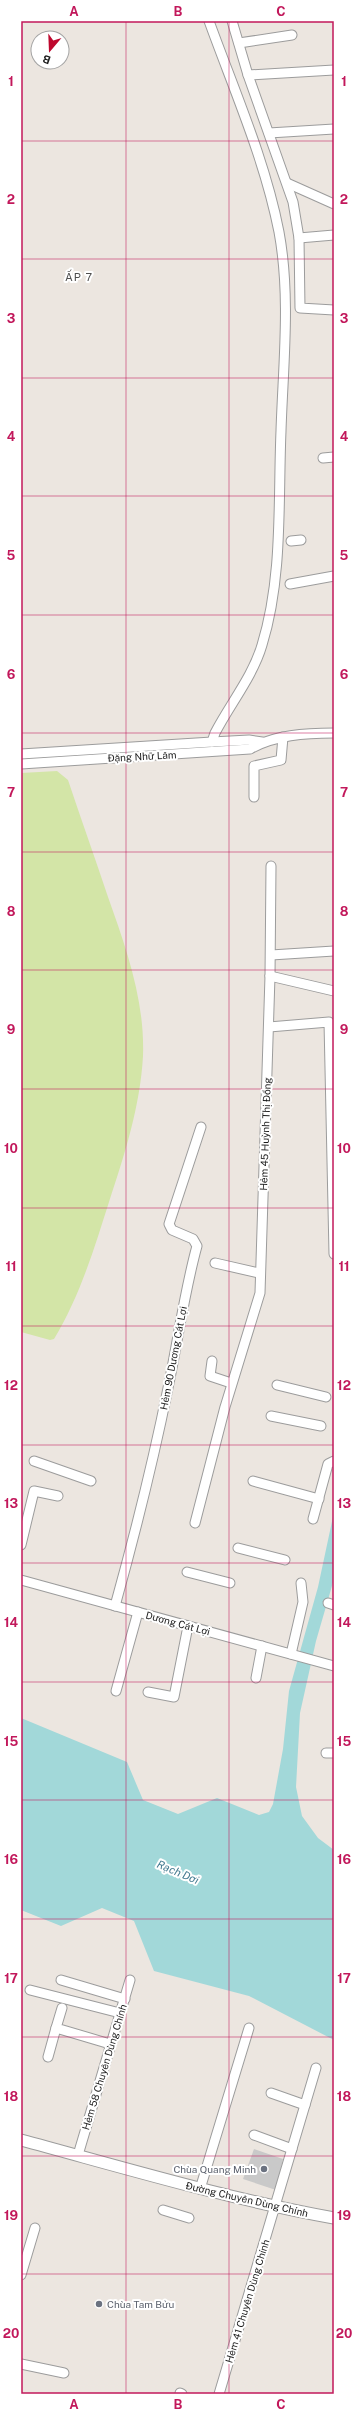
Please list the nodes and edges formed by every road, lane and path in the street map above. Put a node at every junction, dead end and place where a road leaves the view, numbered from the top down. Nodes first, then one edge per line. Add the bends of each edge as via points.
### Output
1 (210, 21) edge
2 (232, 21) edge
3 (292, 35) dead end
4 (239, 43) junction
5 (334, 70) edge
6 (248, 75) junction
7 (334, 129) edge
8 (269, 133) junction
9 (287, 183) junction
10 (334, 204) edge
11 (334, 235) edge
12 (299, 238) junction
13 (334, 310) edge
14 (323, 458) dead end
15 (334, 458) edge
16 (334, 576) edge
17 (295, 584) dead end
18 (334, 733) edge
19 (283, 737) junction
20 (212, 742) junction
21 (262, 742) junction
22 (21, 754) edge
23 (21, 764) edge
24 (254, 796) dead end
25 (271, 866) dead end
26 (334, 951) edge
27 (270, 955) junction
28 (270, 976) junction
29 (334, 991) edge
30 (269, 1027) junction
31 (201, 1127) dead end
32 (334, 1254) edge
33 (215, 1263) dead end
34 (259, 1273) junction
35 (212, 1361) dead end
36 (231, 1383) junction
37 (277, 1385) dead end
38 (326, 1397) dead end
39 (271, 1416) dead end
40 (321, 1426) dead end
41 (34, 1461) dead end
42 (334, 1461) edge
43 (91, 1481) dead end
44 (254, 1481) dead end
45 (58, 1496) dead end
46 (319, 1499) junction
47 (313, 1519) dead end
48 (195, 1523) dead end
49 (21, 1545) edge
50 (238, 1548) dead end
51 (285, 1560) dead end
52 (188, 1572) dead end
53 (21, 1580) edge
54 (230, 1583) dead end
55 (301, 1583) dead end
56 (115, 1606) junction
57 (138, 1612) junction
58 (188, 1626) junction
59 (262, 1646) junction
60 (293, 1655) junction
61 (334, 1666) edge
62 (256, 1678) dead end
63 (116, 1691) dead end
64 (148, 1692) dead end
65 (61, 1980) dead end
66 (130, 1980) dead end
67 (30, 1990) dead end
68 (125, 1999) junction
69 (62, 2008) dead end
70 (120, 2013) junction
71 (56, 2028) junction
72 (249, 2028) dead end
73 (110, 2044) junction
74 (48, 2058) dead end
75 (316, 2068) dead end
76 (271, 2093) dead end
77 (305, 2105) junction
78 (254, 2135) dead end
79 (21, 2140) edge
80 (292, 2149) junction
81 (78, 2155) junction
82 (200, 2189) junction
83 (275, 2207) junction
84 (163, 2210) dead end
85 (189, 2218) dead end
86 (334, 2218) edge
87 (34, 2228) dead end
88 (21, 2275) edge
89 (21, 2364) edge
90 (64, 2374) dead end
91 (220, 2394) edge

1 - 20 street via 271,196 281,250 285,322 278,536 273,599 262,647
2 - 4 street
3 - 4 street
4 - 6 street
5 - 6 street
6 - 8 street
7 - 8 street
8 - 9 street
9 - 10 street
9 - 12 street
11 - 12 street
12 - 13 street via 300,308
14 - 15 street
16 - 17 street
18 - 19 street, Đặng Nhữ Lâm
19 - 21 street, Đặng Nhữ Lâm
19 - 24 street via 281,760 253,767
20 - 21 street, Đặng Nhữ Lâm
20 - 22 street, Đặng Nhữ Lâm
21 - 23 street, Đặng Nhữ Lâm via 250,749
25 - 27 street, Hẻm 45 Huỳnh Thị Đồng
26 - 27 street
27 - 28 street, Hẻm 45 Huỳnh Thị Đồng
28 - 29 street
28 - 30 street, Hẻm 45 Huỳnh Thị Đồng
30 - 32 street via 329,1022
30 - 34 street, Hẻm 45 Huỳnh Thị Đồng
31 - 56 street, Hẻm 90 Dương Cát Lợi via 169,1224 172,1230 192,1239 197,1246 187,1280 151,1470
33 - 34 street
34 - 36 street, Hẻm 45 Huỳnh Thị Đồng via 260,1293
35 - 36 street via 210,1376
36 - 48 street
37 - 38 street
39 - 40 street
41 - 43 street
42 - 46 street via 328,1464
44 - 46 street
45 - 49 street via 34,1491
46 - 47 street
50 - 51 street
52 - 54 street
53 - 56 street, Dương Cát Lợi
55 - 60 street via 303,1602
56 - 57 street, Dương Cát Lợi
57 - 58 street, Dương Cát Lợi
57 - 63 street
58 - 59 street, Dương Cát Lợi
58 - 64 street via 174,1696
59 - 60 street, Dương Cát Lợi
59 - 62 street
60 - 61 street, Dương Cát Lợi
65 - 68 street
66 - 68 street, Hẻm 58 Chuyên Dùng Chính
67 - 70 street
68 - 70 street, Hẻm 58 Chuyên Dùng Chính
69 - 71 street
70 - 73 street, Hẻm 58 Chuyên Dùng Chính
71 - 73 street
71 - 74 street
72 - 82 street
73 - 81 street, Hẻm 58 Chuyên Dùng Chính
75 - 77 street, Hẻm 41 Chuyên Dùng Chính
76 - 77 street
77 - 80 street, Hẻm 41 Chuyên Dùng Chính
78 - 80 street
79 - 81 street, Đường Chuyên Dùng Chính
80 - 83 street, Hẻm 41 Chuyên Dùng Chính
81 - 82 street, Đường Chuyên Dùng Chính
82 - 83 street, Đường Chuyên Dùng Chính
83 - 86 street, Đường Chuyên Dùng Chính
83 - 91 street, Hẻm 41 Chuyên Dùng Chính
84 - 85 street
87 - 88 street
89 - 90 street

